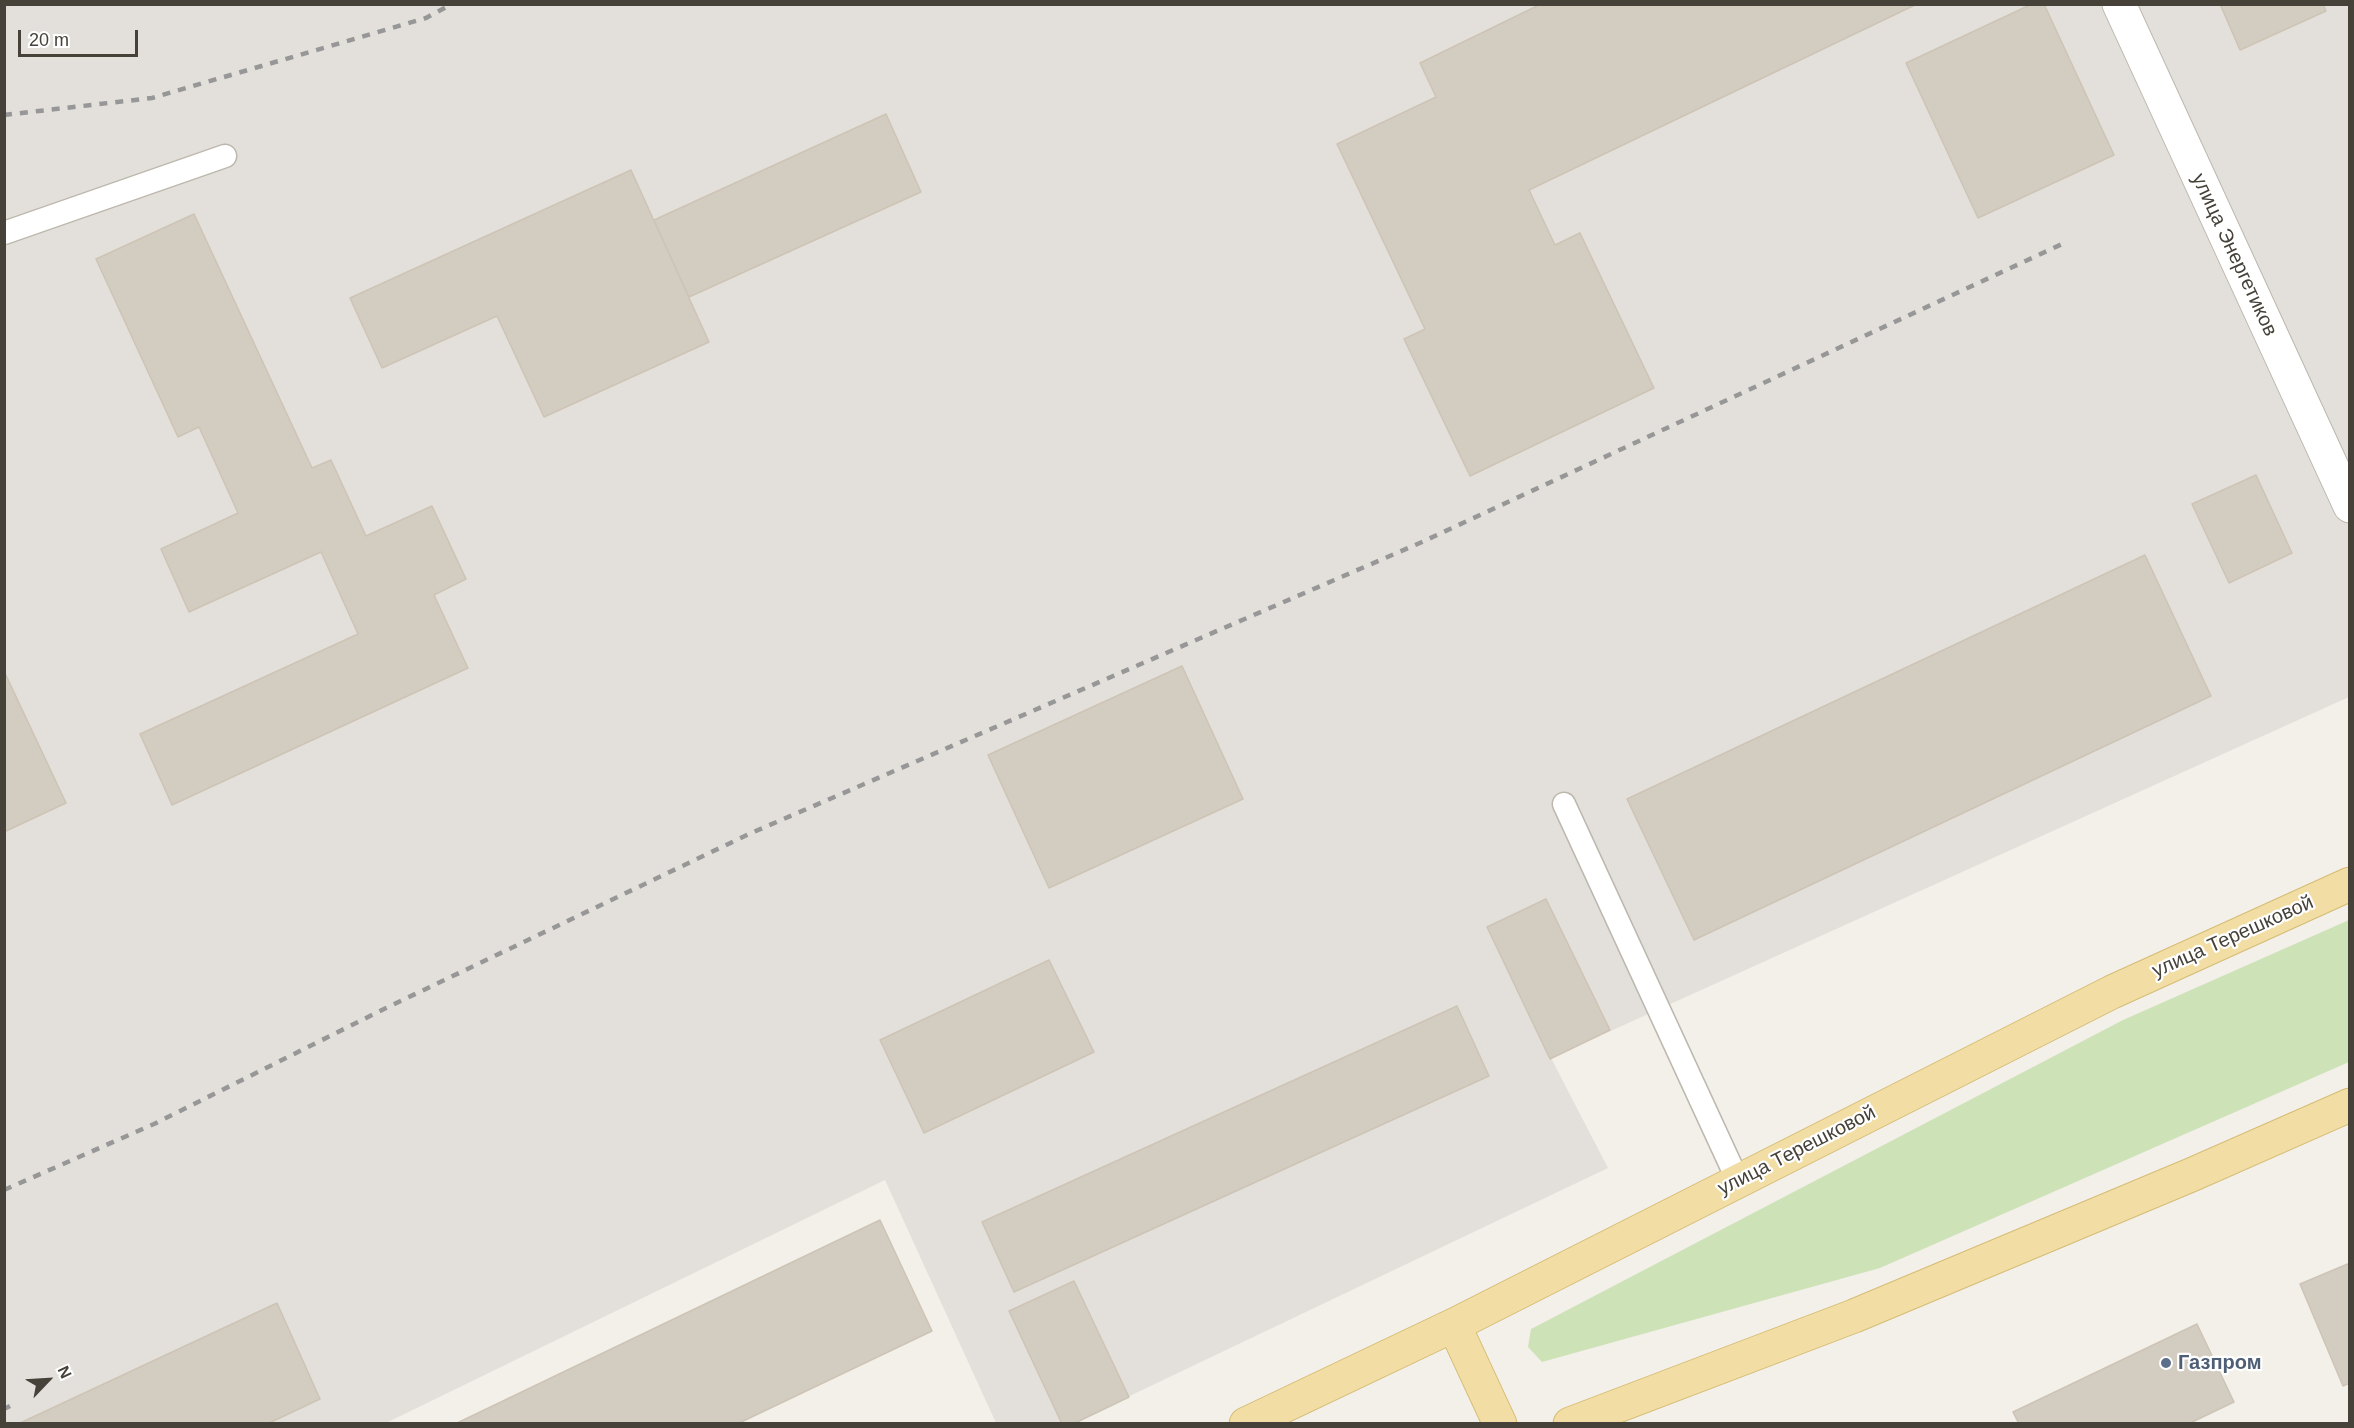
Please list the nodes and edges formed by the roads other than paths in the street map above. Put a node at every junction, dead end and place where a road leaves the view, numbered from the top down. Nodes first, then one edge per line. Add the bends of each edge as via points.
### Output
1 (2119, 4) edge
2 (225, 156) dead end
3 (4, 233) edge
4 (2349, 506) edge
5 (1564, 804) dead end
6 (2349, 884) edge
7 (2349, 1105) edge
8 (1738, 1181) junction
9 (1454, 1325) junction
10 (1246, 1424) edge
11 (1500, 1424) edge
12 (1570, 1424) edge

1 - 4 street, улица Энергетиков
2 - 3 lane
5 - 8 lane
6 - 8 main road, улица Терешковой via 2112,992
7 - 12 main road via 1854,1316
8 - 9 main road, улица Терешковой
9 - 10 main road, улица Терешковой
9 - 11 main road

